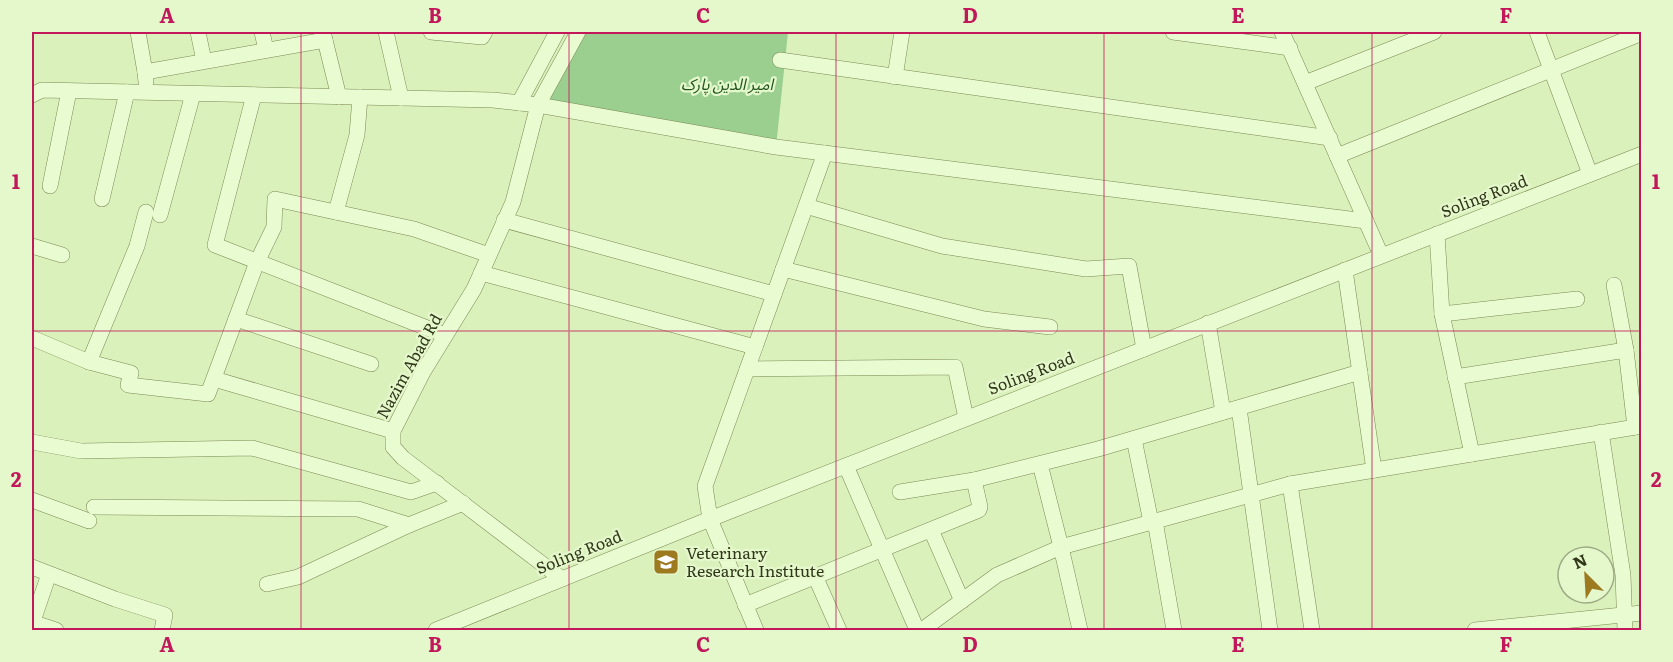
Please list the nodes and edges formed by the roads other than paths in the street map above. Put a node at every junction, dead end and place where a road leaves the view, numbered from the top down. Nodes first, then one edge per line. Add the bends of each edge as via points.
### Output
1 (138, 32) edge
2 (198, 32) edge
3 (262, 32) edge
4 (386, 32) edge
5 (431, 32) edge
6 (485, 32) edge
7 (557, 32) edge
8 (578, 32) edge
9 (902, 32) edge
10 (1173, 32) edge
11 (1282, 32) edge
12 (1434, 32) edge
13 (1537, 32) edge
14 (1641, 33) edge
15 (324, 36) edge
16 (1290, 48) junction
17 (266, 50) junction
18 (780, 60) dead end
19 (204, 61) junction
20 (1551, 69) junction
21 (145, 72) junction
22 (895, 77) junction
23 (1305, 83) junction
24 (69, 91) junction
25 (128, 92) junction
26 (146, 93) junction
27 (193, 94) junction
28 (32, 95) edge
29 (254, 95) junction
30 (339, 97) junction
31 (360, 97) junction
32 (401, 98) junction
33 (519, 103) junction
34 (538, 105) junction
35 (1330, 138) junction
36 (825, 153) junction
37 (1641, 154) edge
38 (1337, 156) junction
39 (1590, 174) junction
40 (50, 186) dead end
41 (102, 199) dead end
42 (806, 206) junction
43 (336, 212) junction
44 (504, 220) junction
45 (1366, 221) junction
46 (1437, 234) junction
47 (32, 246) edge
48 (62, 255) dead end
49 (489, 255) junction
50 (1381, 255) junction
51 (257, 262) junction
52 (783, 269) junction
53 (1345, 270) junction
54 (481, 273) junction
55 (1614, 285) dead end
56 (774, 294) junction
57 (1577, 299) dead end
58 (1442, 314) junction
59 (236, 319) junction
60 (1208, 323) junction
61 (1050, 327) dead end
62 (446, 335) junction
63 (32, 338) edge
64 (755, 347) junction
65 (1144, 349) junction
66 (1626, 350) junction
67 (88, 362) junction
68 (371, 364) dead end
69 (747, 369) junction
70 (1360, 372) junction
71 (1455, 376) junction
72 (214, 378) junction
73 (1239, 408) junction
74 (1223, 412) junction
75 (966, 418) junction
76 (1638, 427) edge
77 (393, 431) junction
78 (1601, 432) junction
79 (1134, 439) junction
80 (32, 442) edge
81 (1472, 454) junction
82 (1040, 464) junction
83 (846, 466) junction
84 (1374, 470) junction
85 (974, 480) junction
86 (437, 483) junction
87 (1290, 484) junction
88 (900, 492) dead end
89 (1251, 495) junction
90 (32, 500) edge
91 (463, 503) junction
92 (94, 507) dead end
93 (710, 519) junction
94 (89, 521) dead end
95 (1153, 521) junction
96 (409, 525) junction
97 (931, 530) junction
98 (1061, 546) junction
99 (882, 549) junction
100 (32, 567) edge
101 (49, 574) junction
102 (815, 576) junction
103 (562, 579) junction
104 (267, 584) dead end
105 (962, 601) junction
106 (745, 605) junction
107 (1641, 613) edge
108 (1625, 615) junction
109 (32, 623) edge
110 (56, 630) edge
111 (162, 630) edge
112 (436, 630) edge
113 (756, 630) edge
114 (838, 630) edge
115 (917, 630) edge
116 (922, 630) edge
117 (1080, 630) edge
118 (1174, 630) edge
119 (1270, 630) edge
120 (1312, 630) edge
121 (1483, 630) edge
122 (1625, 630) edge

1 - 21 street
2 - 19 street
3 - 17 street
4 - 32 street
5 - 6 street via 482,37
7 - 33 street
8 - 34 street, Nazim Abad Rd
9 - 22 street
10 - 16 street
11 - 16 street
12 - 23 street
13 - 20 street
14 - 20 street
15 - 17 street
15 - 30 street
16 - 23 street
17 - 19 street
18 - 22 street
19 - 21 street
20 - 38 street
20 - 39 street
21 - 26 street
22 - 35 street
23 - 35 street
24 - 25 street
24 - 28 street via 42,90
24 - 40 street
25 - 26 street
25 - 41 street
26 - 27 street
27 - 29 street
27 - 67 street via 153,213
29 - 30 street
29 - 51 street via 215,245
30 - 31 street
31 - 32 street
31 - 43 street via 357,135
32 - 33 street
33 - 34 street
34 - 36 street
34 - 44 street, Nazim Abad Rd via 513,202
35 - 38 street
36 - 42 street
36 - 45 street
37 - 39 street, Soling Road
38 - 45 street
39 - 46 street, Soling Road
42 - 52 street
42 - 65 street via 942,246 1086,269 1129,266
43 - 49 street via 414,229
43 - 51 street via 275,199 274,227
44 - 49 street, Nazim Abad Rd
44 - 56 street
45 - 50 street
46 - 50 street, Soling Road
46 - 58 street
47 - 48 street
49 - 54 street, Nazim Abad Rd
50 - 53 street, Soling Road
51 - 59 street
51 - 62 street
52 - 56 street
52 - 61 street via 984,319
53 - 60 street, Soling Road
53 - 70 street
54 - 62 street, Nazim Abad Rd
54 - 64 street
55 - 66 street
56 - 64 street
57 - 58 street
58 - 71 street
59 - 68 street
59 - 72 street
60 - 65 street, Soling Road
60 - 74 street
62 - 77 street, Nazim Abad Rd
63 - 67 street
64 - 69 street
65 - 75 street, Soling Road
66 - 71 street
66 - 76 street
67 - 72 street via 131,373 128,385 208,394
69 - 75 street via 955,366
69 - 93 street via 705,486
70 - 73 street
70 - 84 street
71 - 81 street
72 - 77 street
73 - 74 street
73 - 89 street
74 - 79 street
75 - 83 street, Soling Road
76 - 78 street
77 - 86 street, Nazim Abad Rd via 393,447
78 - 81 street
78 - 108 street via 1623,575
79 - 82 street
79 - 95 street
80 - 86 street via 81,451 252,448 411,492
81 - 84 street
82 - 85 street
82 - 98 street
83 - 93 street, Soling Road
83 - 99 street
84 - 87 street
85 - 88 street
85 - 97 street via 979,510
86 - 91 street, Nazim Abad Rd
87 - 89 street
87 - 120 street
89 - 95 street
89 - 119 street
90 - 94 street
91 - 96 street
91 - 103 street, Nazim Abad Rd
92 - 96 street via 358,509
93 - 103 street, Soling Road
93 - 106 street
95 - 98 street
95 - 118 street
96 - 104 street via 298,577
97 - 99 street
97 - 105 street
98 - 105 street via 997,575
98 - 117 street
99 - 102 street
99 - 115 street
100 - 101 street
101 - 109 street
101 - 111 street via 165,615
102 - 106 street
102 - 114 street
103 - 112 street, Soling Road
105 - 116 street
106 - 113 street
107 - 108 street
108 - 121 street
108 - 122 street
109 - 110 street

